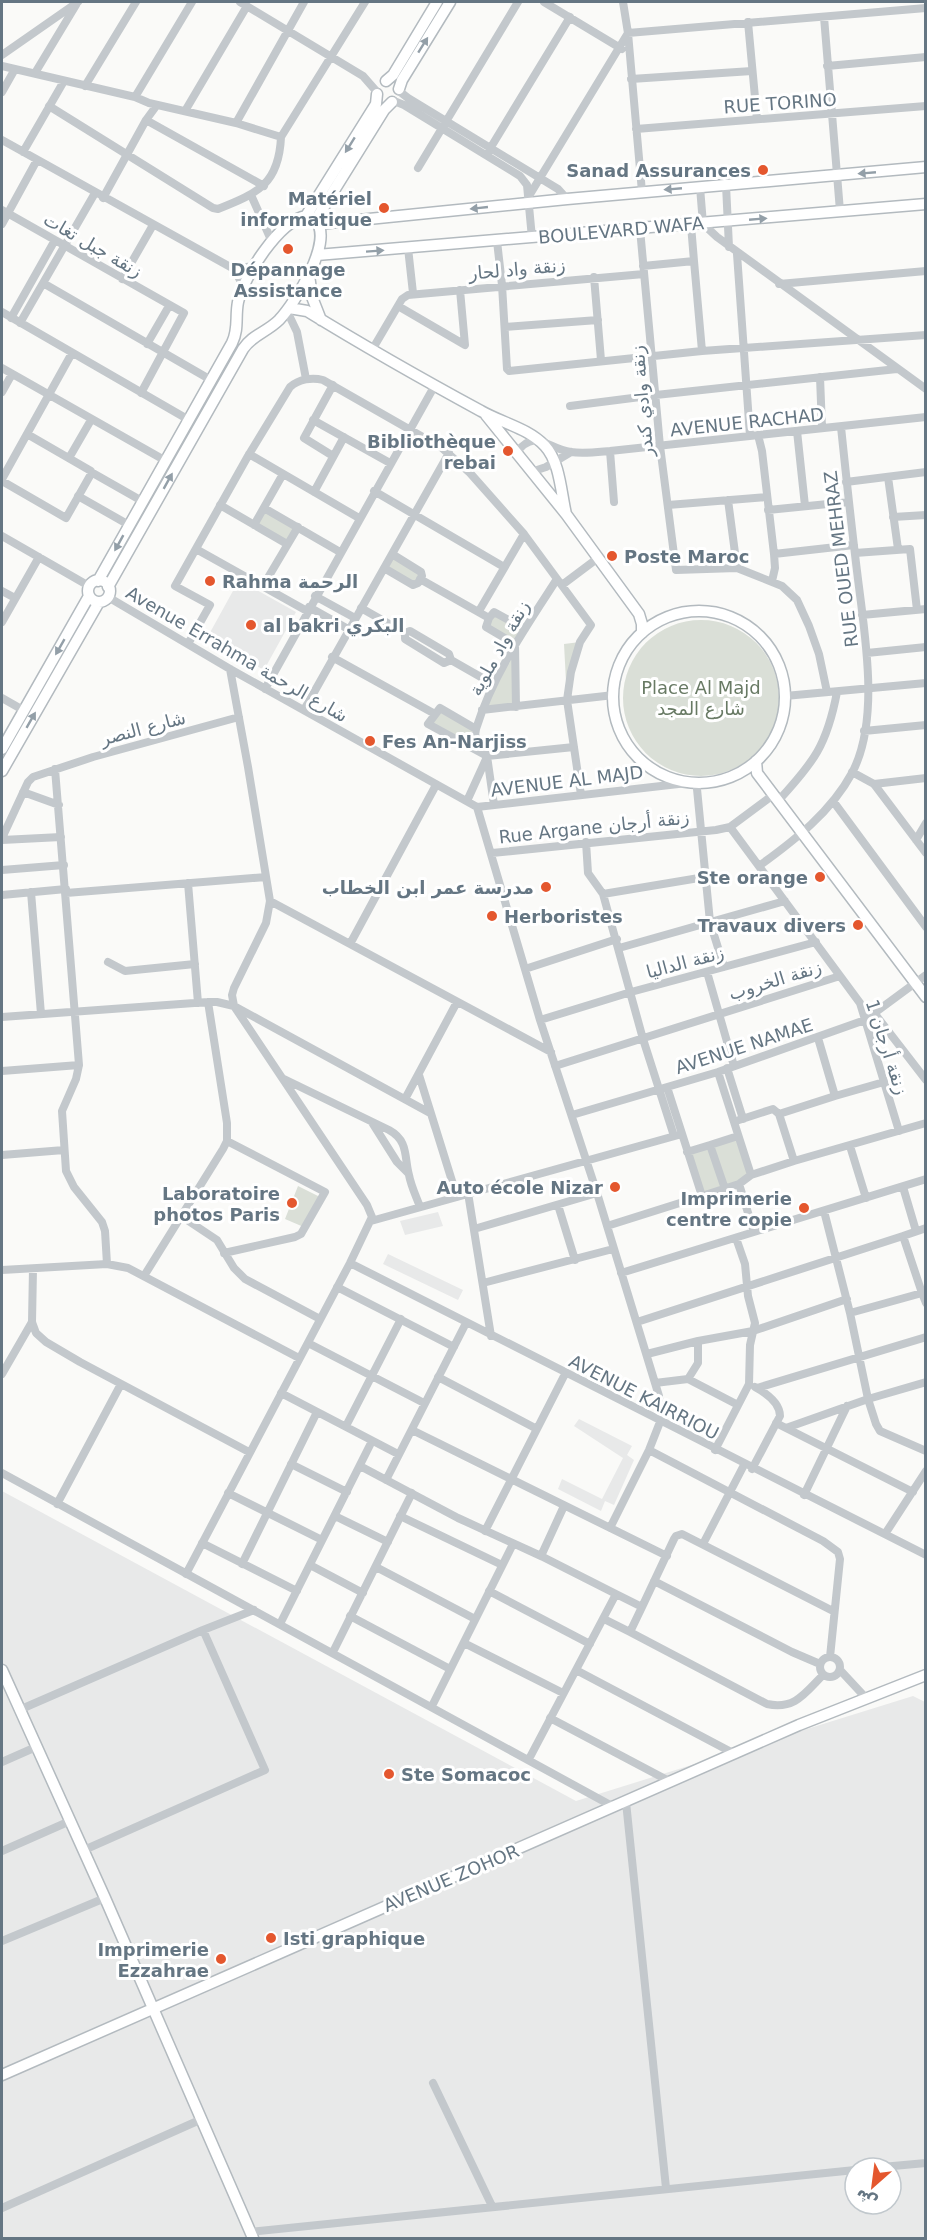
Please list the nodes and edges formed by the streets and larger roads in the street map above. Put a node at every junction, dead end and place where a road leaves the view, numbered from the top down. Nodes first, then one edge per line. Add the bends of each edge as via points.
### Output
1 (78, 2) edge
2 (136, 2) edge
3 (192, 2) edge
4 (304, 2) edge
5 (365, 2) edge
6 (437, 2) edge
7 (450, 2) edge
8 (518, 2) edge
9 (544, 2) edge
10 (623, 2) edge
11 (243, 4) edge
12 (926, 8) edge
13 (570, 17) junction
14 (824, 17) junction
15 (748, 22) junction
16 (287, 30) junction
17 (628, 33) junction
18 (620, 47) junction
19 (629, 53) junction
20 (2, 56) edge
21 (331, 57) junction
22 (926, 57) edge
23 (2, 66) edge
24 (827, 66) junction
25 (15, 69) junction
26 (752, 71) junction
27 (35, 73) junction
28 (363, 76) junction
29 (631, 79) junction
30 (64, 81) junction
31 (385, 81) junction
32 (85, 86) junction
33 (399, 90) junction
34 (2, 92) edge
35 (377, 93) junction
36 (135, 97) junction
37 (393, 102) junction
38 (157, 105) junction
39 (49, 106) junction
40 (926, 106) edge
41 (185, 111) junction
42 (830, 114) junction
43 (757, 119) junction
44 (146, 120) junction
45 (236, 123) junction
46 (444, 124) junction
47 (636, 129) junction
48 (281, 137) junction
49 (2, 140) edge
50 (23, 152) junction
51 (488, 152) junction
52 (127, 154) junction
53 (37, 160) junction
54 (418, 168) dead end
55 (926, 168) edge
56 (836, 175) junction
57 (540, 178) junction
58 (726, 185) junction
59 (264, 186) junction
60 (700, 187) junction
61 (642, 192) junction
62 (95, 193) junction
63 (251, 195) junction
64 (103, 198) junction
65 (567, 199) junction
66 (529, 200) junction
67 (926, 204) edge
68 (4, 211) edge
69 (840, 211) junction
70 (313, 220) junction
71 (729, 221) junction
72 (2, 224) edge
73 (703, 224) junction
74 (153, 225) junction
75 (691, 225) junction
76 (640, 229) junction
77 (532, 238) junction
78 (55, 240) junction
79 (497, 241) junction
80 (272, 242) junction
81 (64, 246) junction
82 (729, 247) junction
83 (408, 248) junction
84 (737, 254) junction
85 (317, 255) junction
86 (694, 261) junction
87 (254, 266) junction
88 (234, 268) junction
89 (644, 270) junction
90 (926, 272) edge
91 (309, 275) junction
92 (594, 277) junction
93 (122, 279) junction
94 (43, 283) junction
95 (779, 284) junction
96 (502, 285) junction
97 (243, 286) junction
98 (460, 290) junction
99 (413, 293) junction
100 (169, 306) junction
101 (398, 306) junction
102 (288, 310) junction
103 (2, 312) edge
104 (11, 318) junction
105 (321, 320) junction
106 (598, 320) junction
107 (20, 323) junction
108 (238, 326) junction
109 (505, 327) junction
110 (926, 335) edge
111 (252, 337) junction
112 (856, 340) junction
113 (147, 344) junction
114 (743, 349) junction
115 (372, 350) junction
116 (702, 351) junction
117 (72, 353) junction
118 (162, 353) junction
119 (653, 356) junction
120 (601, 360) junction
121 (2, 368) edge
122 (897, 369) junction
123 (12, 374) junction
124 (820, 377) junction
125 (306, 379) junction
126 (211, 380) junction
127 (333, 385) junction
128 (435, 385) junction
129 (746, 385) junction
130 (926, 389) edge
131 (2, 392) edge
132 (141, 393) junction
133 (49, 395) junction
134 (656, 395) junction
135 (570, 406) dead end
136 (484, 413) junction
137 (926, 417) edge
138 (91, 420) junction
139 (189, 420) junction
140 (313, 420) junction
141 (841, 427) junction
142 (822, 428) junction
143 (409, 429) junction
144 (796, 431) junction
145 (27, 434) junction
146 (754, 435) junction
147 (344, 437) junction
148 (538, 440) junction
149 (660, 446) junction
150 (610, 451) junction
151 (571, 452) junction
152 (449, 453) junction
153 (516, 453) junction
154 (249, 454) junction
155 (333, 456) junction
156 (69, 459) junction
157 (166, 461) junction
158 (555, 462) junction
159 (390, 463) junction
160 (91, 472) junction
161 (531, 472) junction
162 (926, 472) edge
163 (284, 474) junction
164 (2, 477) edge
165 (888, 477) junction
166 (846, 482) junction
167 (374, 491) junction
168 (314, 492) junction
169 (78, 496) junction
170 (766, 497) junction
171 (728, 500) junction
172 (142, 501) junction
173 (614, 502) dead end
174 (848, 502) junction
175 (220, 505) junction
176 (668, 506) junction
177 (805, 506) junction
178 (264, 508) junction
179 (768, 510) junction
180 (415, 514) junction
181 (566, 514) junction
182 (926, 514) edge
183 (359, 518) junction
184 (894, 518) junction
185 (129, 525) junction
186 (254, 525) junction
187 (298, 527) junction
188 (524, 534) junction
189 (2, 536) edge
190 (287, 544) junction
191 (196, 549) junction
192 (854, 549) junction
193 (898, 549) junction
194 (340, 552) junction
195 (392, 554) junction
196 (774, 554) junction
197 (39, 557) junction
198 (598, 558) junction
199 (504, 567) junction
200 (384, 568) junction
201 (737, 568) junction
202 (420, 579) junction
203 (772, 581) junction
204 (559, 582) junction
205 (264, 586) junction
206 (2, 591) edge
207 (99, 591) junction
208 (315, 596) junction
209 (15, 598) junction
210 (361, 608) junction
211 (308, 609) junction
212 (921, 609) edge
213 (479, 611) junction
214 (639, 614) junction
215 (862, 615) junction
216 (355, 618) junction
217 (489, 618) junction
218 (2, 622) edge
219 (656, 623) junction
220 (525, 629) junction
221 (348, 630) junction
222 (642, 633) junction
223 (188, 644) junction
224 (515, 644) junction
225 (926, 647) edge
226 (867, 653) junction
227 (332, 657) junction
228 (230, 669) junction
229 (926, 683) edge
230 (493, 684) junction
231 (265, 689) junction
232 (870, 689) junction
233 (837, 692) junction
234 (827, 693) junction
235 (614, 695) junction
236 (785, 696) junction
237 (2, 698) edge
238 (567, 699) junction
239 (516, 707) junction
240 (23, 710) junction
241 (304, 710) junction
242 (482, 710) junction
243 (435, 714) junction
244 (239, 717) junction
245 (926, 725) edge
246 (864, 731) junction
247 (476, 732) junction
248 (574, 747) junction
249 (2, 749) edge
250 (487, 756) junction
251 (756, 761) junction
252 (56, 769) junction
253 (744, 770) junction
254 (2, 771) edge
255 (852, 772) junction
256 (757, 773) junction
257 (926, 778) edge
258 (874, 783) junction
259 (436, 785) junction
260 (697, 785) junction
261 (23, 792) junction
262 (581, 795) junction
263 (776, 798) junction
264 (467, 801) junction
265 (833, 801) junction
266 (58, 805) junction
267 (494, 805) junction
268 (477, 807) junction
269 (926, 823) edge
270 (730, 827) junction
271 (700, 832) junction
272 (803, 832) junction
273 (61, 837) junction
274 (2, 839) edge
275 (916, 840) junction
276 (586, 842) junction
277 (492, 853) junction
278 (926, 853) edge
279 (63, 865) junction
280 (759, 866) junction
281 (2, 870) edge
282 (266, 877) junction
283 (705, 877) junction
284 (188, 883) junction
285 (66, 891) junction
286 (31, 892) junction
287 (603, 894) junction
288 (2, 895) edge
289 (270, 901) junction
290 (785, 901) junction
291 (710, 922) junction
292 (926, 927) edge
293 (617, 939) junction
294 (816, 942) junction
295 (350, 945) junction
296 (619, 948) junction
297 (108, 962) dead end
298 (195, 964) junction
299 (724, 967) junction
300 (525, 969) junction
301 (707, 972) junction
302 (926, 975) edge
303 (840, 976) junction
304 (915, 983) junction
305 (631, 992) junction
306 (926, 997) edge
307 (208, 1002) junction
308 (457, 1002) junction
309 (198, 1003) junction
310 (234, 1006) junction
311 (75, 1012) junction
312 (41, 1014) junction
313 (719, 1014) junction
314 (874, 1014) junction
315 (2, 1017) edge
316 (540, 1020) junction
317 (865, 1020) junction
318 (818, 1038) junction
319 (643, 1039) junction
320 (550, 1052) junction
321 (79, 1065) junction
322 (555, 1066) junction
323 (731, 1067) junction
324 (2, 1071) edge
325 (718, 1072) junction
326 (419, 1075) junction
327 (282, 1078) junction
328 (926, 1080) edge
329 (884, 1082) junction
330 (663, 1088) junction
331 (835, 1096) junction
332 (405, 1100) junction
333 (430, 1113) junction
334 (779, 1114) junction
335 (572, 1115) junction
336 (743, 1119) junction
337 (734, 1122) junction
338 (926, 1123) edge
339 (373, 1124) junction
340 (899, 1131) junction
341 (678, 1135) junction
342 (738, 1136) junction
343 (227, 1141) junction
344 (710, 1145) junction
345 (850, 1146) junction
346 (64, 1150) junction
347 (687, 1152) junction
348 (2, 1155) edge
349 (587, 1161) junction
350 (794, 1161) junction
351 (408, 1173) junction
352 (751, 1175) junction
353 (926, 1179) edge
354 (739, 1184) junction
355 (903, 1187) junction
356 (724, 1189) junction
357 (468, 1193) junction
358 (597, 1193) junction
359 (702, 1196) junction
360 (457, 1197) junction
361 (866, 1198) junction
362 (558, 1205) junction
363 (420, 1207) junction
364 (824, 1211) junction
365 (181, 1216) junction
366 (371, 1221) junction
367 (607, 1226) junction
368 (926, 1228) edge
369 (474, 1229) junction
370 (916, 1231) junction
371 (754, 1232) junction
372 (903, 1236) junction
373 (736, 1238) junction
374 (614, 1249) junction
375 (224, 1253) junction
376 (837, 1256) junction
377 (575, 1260) junction
378 (350, 1263) junction
379 (107, 1264) junction
380 (33, 1269) junction
381 (2, 1270) edge
382 (621, 1273) junction
383 (144, 1276) junction
384 (483, 1283) junction
385 (747, 1286) junction
386 (337, 1287) junction
387 (924, 1292) edge
388 (847, 1299) junction
389 (926, 1303) edge
390 (850, 1313) junction
391 (320, 1319) junction
392 (401, 1319) junction
393 (32, 1322) junction
394 (637, 1322) junction
395 (466, 1323) junction
396 (753, 1330) junction
397 (491, 1336) junction
398 (926, 1337) edge
399 (698, 1341) junction
400 (308, 1343) junction
401 (454, 1347) junction
402 (647, 1354) junction
403 (859, 1357) junction
404 (299, 1358) junction
405 (2, 1374) edge
406 (565, 1374) junction
407 (371, 1376) junction
408 (438, 1377) junction
409 (688, 1379) junction
410 (926, 1382) edge
411 (655, 1383) junction
412 (121, 1384) junction
413 (748, 1384) junction
414 (757, 1388) junction
415 (281, 1393) junction
416 (868, 1399) junction
417 (424, 1403) junction
418 (738, 1405) junction
419 (847, 1406) junction
420 (317, 1412) junction
421 (660, 1422) junction
422 (776, 1423) junction
423 (346, 1426) junction
424 (786, 1428) junction
425 (537, 1429) junction
426 (412, 1430) junction
427 (372, 1441) junction
428 (827, 1448) junction
429 (649, 1450) junction
430 (715, 1450) junction
431 (926, 1451) edge
432 (249, 1452) junction
433 (398, 1454) junction
434 (291, 1464) junction
435 (360, 1466) junction
436 (748, 1467) junction
437 (926, 1472) edge
438 (2, 1473) edge
439 (386, 1480) junction
440 (511, 1480) junction
441 (347, 1492) junction
442 (729, 1492) junction
443 (913, 1492) junction
444 (228, 1493) junction
445 (412, 1493) junction
446 (804, 1495) junction
447 (57, 1504) junction
448 (564, 1506) junction
449 (267, 1512) junction
450 (335, 1516) junction
451 (400, 1516) junction
452 (610, 1528) junction
453 (485, 1531) junction
454 (885, 1534) junction
455 (322, 1540) junction
456 (388, 1542) junction
457 (202, 1543) junction
458 (513, 1544) junction
459 (703, 1544) junction
460 (925, 1555) edge
461 (541, 1556) junction
462 (667, 1556) junction
463 (242, 1564) junction
464 (310, 1565) junction
465 (502, 1565) junction
466 (376, 1567) junction
467 (186, 1574) junction
468 (654, 1581) junction
469 (297, 1591) junction
470 (489, 1591) junction
471 (363, 1593) junction
472 (616, 1594) junction
473 (642, 1607) junction
474 (254, 1610) junction
475 (833, 1611) junction
476 (351, 1616) junction
477 (475, 1619) junction
478 (604, 1619) junction
479 (280, 1624) junction
480 (203, 1630) junction
481 (630, 1632) junction
482 (464, 1643) junction
483 (590, 1644) junction
484 (333, 1652) junction
485 (830, 1657) junction
486 (820, 1664) junction
487 (450, 1669) junction
488 (2, 1670) edge
489 (576, 1670) junction
490 (840, 1670) junction
491 (823, 1675) junction
492 (926, 1675) edge
493 (926, 1682) edge
494 (902, 1684) junction
495 (563, 1693) junction
496 (866, 1698) junction
497 (432, 1706) junction
498 (19, 1710) junction
499 (550, 1718) junction
500 (36, 1747) junction
501 (735, 1754) junction
502 (529, 1759) junction
503 (2, 1762) edge
504 (671, 1782) junction
505 (626, 1802) junction
506 (614, 1807) junction
507 (70, 1821) junction
508 (84, 1850) junction
509 (2, 1851) edge
510 (105, 1898) junction
511 (2, 1941) edge
512 (152, 2009) junction
513 (2, 2075) edge
514 (433, 2083) dead end
515 (202, 2119) junction
516 (926, 2163) edge
517 (903, 2165) edge
518 (843, 2171) edge
519 (666, 2188) junction
520 (492, 2206) junction
521 (2, 2208) edge
522 (252, 2235) edge

1 - 20 street
1 - 27 street
2 - 32 street
3 - 36 street
4 - 16 street
5 - 21 street
6 - 31 street via 393,75
33 -> 7 street
8 - 46 street
9 - 13 street
10 - 17 street
11 - 16 street
11 - 41 street
12 - 14 street
13 - 18 street
13 - 51 street
14 - 15 street
14 - 24 street
15 - 17 street
15 - 26 street
16 - 21 street
16 - 45 street
17 - 18 street
17 - 19 street
18 - 19 street
18 - 57 street
19 - 29 street
21 - 28 street
21 - 48 street
22 - 24 street
23 - 25 street
24 - 42 street
25 - 27 street
25 - 34 street
26 - 29 street
26 - 43 street
27 - 30 street
28 - 31 street
28 - 35 street
29 - 47 street
30 - 32 street
30 - 39 street
31 - 33 street via 394,82
31 - 35 street
32 - 36 street
33 - 37 street
33 - 46 street
35 - 37 street via 383,101
35 -> 70 street via 376,104
36 - 38 street
37 - 46 street
37 - 70 street
38 - 41 street
38 - 44 street
39 - 50 street
39 - 52 street
40 - 42 street, RUE TORINO
41 - 45 street
42 - 43 street, RUE TORINO
42 - 56 street
43 - 47 street, RUE TORINO
44 - 52 street
44 - 59 street
45 - 48 street
46 - 51 street
46 - 54 street
47 - 61 street
48 - 59 street via 279,161
49 - 50 street
50 - 53 street
51 - 57 street
51 - 66 street via 520,176 527,185
52 - 63 street via 214,209
52 - 64 street
53 - 62 street
53 - 68 street
55 -> 56 street, BOULEVARD WAFA
56 - 58 street, BOULEVARD WAFA
56 - 69 street
57 - 65 street
57 - 66 street
58 - 60 street, BOULEVARD WAFA
58 - 71 street
59 - 63 street
60 -> 61 street, BOULEVARD WAFA
60 - 73 street
61 - 65 street, BOULEVARD WAFA
62 - 64 street
62 - 81 street
63 - 80 street
64 - 74 street
65 - 66 street, BOULEVARD WAFA
66 -> 70 street, BOULEVARD WAFA
66 - 77 street
67 - 69 street, BOULEVARD WAFA
68 - 72 street
68 - 78 street, زنقة جبل تغات
71 -> 69 street, BOULEVARD WAFA
70 - 80 street via 290,224
70 - 85 street via 321,238
71 - 73 street, BOULEVARD WAFA
71 - 82 street
73 - 75 street, BOULEVARD WAFA
73 - 82 street
74 - 88 street
74 - 93 street
75 - 76 street, BOULEVARD WAFA
75 - 86 street
76 - 77 street, BOULEVARD WAFA
76 - 89 street, زنقة وادي كندر
77 - 79 street, BOULEVARD WAFA
78 - 81 street, زنقة جبل تغات
78 - 104 street
79 - 83 street, BOULEVARD WAFA
79 - 96 street
80 - 87 street
81 - 93 street, زنقة جبل تغات
81 - 94 street
82 - 84 street
85 -> 83 street, BOULEVARD WAFA
83 - 99 street
84 - 95 street
84 - 114 street
85 - 91 street
86 - 89 street, زنقة واد لحار
86 - 116 street
87 - 88 street
87 - 97 street
88 - 97 street
89 - 92 street, زنقة واد لحار
89 - 119 street, زنقة وادي كندر
90 - 95 street
91 - 102 street
91 - 105 street
92 - 96 street, زنقة واد لحار
92 - 106 street
93 - 100 street, زنقة جبل تغات
94 - 107 street
94 - 113 street
95 - 112 street
96 - 98 street, زنقة واد لحار
96 - 109 street
97 - 108 street
98 - 99 street, زنقة واد لحار
98 - 101 street via 465,345
99 - 101 street
100 - 113 street
100 - 118 street via 184,313
101 - 115 street
102 - 105 street via 307,311
102 - 111 street via 268,329
102 - 125 street via 297,332
103 - 104 street
104 - 107 street
105 - 115 street
106 - 109 street
106 - 120 street
107 - 117 street
108 - 111 street via 243,334
108 - 126 street
109 - 120 street via 508,370
110 - 112 street
207 -> 111 street
112 - 114 street
112 - 122 street
113 - 118 street
114 - 116 street
114 - 129 street
115 - 128 street
116 - 119 street
117 - 132 street
117 - 133 street
118 - 126 street
118 - 132 street
119 - 120 street
119 - 134 street, زنقة وادي كندر
121 - 123 street
122 - 124 street
122 - 130 street
123 - 131 street
123 - 133 street
124 - 129 street
124 - 142 street
125 - 127 street via 320,378
125 - 154 street via 290,387
126 - 139 street
127 - 140 street
127 - 143 street
128 - 136 street
128 - 143 street
129 - 134 street
129 - 146 street
132 - 139 street
133 - 138 street
133 - 145 street
134 - 135 street
134 - 149 street, زنقة وادي كندر
136 - 148 street
136 - 153 street
137 - 141 street, AVENUE RACHAD
138 - 156 street
138 - 157 street
139 - 157 street
140 - 147 street
140 - 155 street via 304,439
141 - 142 street, AVENUE RACHAD
141 - 166 street, RUE OUED MEHRAZ
142 - 144 street, AVENUE RACHAD
143 - 152 street
143 - 159 street
144 - 146 street, AVENUE RACHAD
144 - 177 street
145 - 156 street
145 - 164 street
146 - 149 street, AVENUE RACHAD
146 - 170 street via 762,451
147 - 155 street
147 - 159 street
148 - 151 street, AVENUE RACHAD
148 - 153 street via 525,442
148 - 158 street
149 - 150 street, AVENUE RACHAD
149 - 176 street, زنقة وادي كندر
150 - 151 street, AVENUE RACHAD
150 - 173 street
151 - 158 street
152 - 180 street
152 - 188 street
153 - 161 street
154 - 163 street
154 - 175 street
155 - 168 street
156 - 160 street
157 - 172 street
158 - 161 street
158 - 181 street
159 - 167 street
160 - 169 street
160 - 172 street
161 - 181 street
162 - 165 street
163 - 168 street
163 - 178 street
164 - 169 street via 66,518
165 - 166 street
165 - 184 street
166 - 174 street, RUE OUED MEHRAZ
167 - 180 street
167 - 183 street
168 - 183 street
169 - 185 street
170 - 171 street
170 - 179 street
171 - 176 street
171 - 201 street
172 - 185 street
174 - 177 street
174 - 192 street, RUE OUED MEHRAZ
175 - 186 street
175 - 191 street
176 - 201 street, زنقة وادي كندر via 677,570
177 - 179 street
178 - 186 street
178 - 187 street
179 - 196 street
180 - 195 street
180 - 199 street
181 - 198 street
182 - 184 street
183 - 194 street
184 - 193 street
185 -> 207 street
186 - 190 street
187 - 190 street
187 - 194 street
188 - 199 street
188 - 204 street
189 - 197 street, Avenue Errahma شارع الرحمة
190 - 205 street
191 - 205 street
191 - 223 street via 176,586 210,605
192 - 193 street
192 - 196 street
192 - 215 street, RUE OUED MEHRAZ
193 - 212 street via 910,549
194 - 208 street
195 - 200 street
195 - 202 street via 421,572
196 - 203 street
197 - 207 street, Avenue Errahma شارع الرحمة
197 - 209 street
198 - 204 street
198 - 214 street
199 - 213 street
200 - 202 street via 413,585
200 - 210 street
201 - 203 street
202 - 213 street
203 - 234 street via 792,595 802,611 819,654
204 - 220 street, زنقة واد ملوية
204 - 238 street via 591,625 580,642
205 - 211 street
206 - 209 street
207 - 223 street, Avenue Errahma شارع الرحمة
207 -> 240 street
254 -> 207 street
208 - 211 street
208 - 216 street
209 - 218 street
210 - 216 street
210 - 230 street via 405,633 405,639 444,663 451,660
211 - 221 street
211 - 231 street
212 - 215 street
213 - 217 street
214 - 219 street
214 - 222 street
215 - 226 street, RUE OUED MEHRAZ
216 - 221 street
217 - 220 street via 494,612
217 - 224 street via 486,627
219 - 222 street
219 - 236 street via 701,611 726,615 744,624 773,653 783,677
220 - 224 street, زنقة واد ملوية
221 - 227 street
222 - 235 street via 621,662
223 - 228 street, Avenue Errahma شارع الرحمة
224 - 230 street, زنقة واد ملوية
224 - 239 street
225 - 226 street
226 - 232 street, RUE OUED MEHRAZ
227 - 241 street
227 - 243 street
228 - 231 street, Avenue Errahma شارع الرحمة
228 - 244 street
229 - 232 street
230 - 242 street, زنقة واد ملوية
231 - 241 street, Avenue Errahma شارع الرحمة
232 - 233 street
232 - 246 street, RUE OUED MEHRAZ
233 - 234 street
233 - 263 street via 824,740 808,768
234 - 236 street
235 - 238 street
235 - 260 street via 620,730 638,757 663,774
236 - 251 street via 777,734
237 - 240 street
238 - 239 street
238 - 248 street
239 - 242 street
240 - 249 street
241 - 259 street, Avenue Errahma شارع الرحمة
242 - 247 street, زنقة واد ملوية
243 - 247 street via 440,708
243 - 250 street via 428,724
244 - 252 street, شارع النصر
244 - 282 street
245 - 246 street
246 - 255 street, RUE OUED MEHRAZ
247 - 250 street
248 - 250 street
248 - 262 street
250 - 264 street
250 - 267 street
251 - 253 street
251 - 256 street
252 - 261 street, شارع النصر via 30,779
252 - 266 street
253 - 256 street
253 - 260 street
255 - 258 street
255 - 265 street, RUE OUED MEHRAZ
256 - 263 street
257 - 258 street
258 - 275 street
259 - 264 street, Avenue Errahma شارع الرحمة
259 - 295 street
260 - 262 street, AVENUE AL MAJD
260 - 271 street
261 - 266 street
261 - 274 street
262 - 267 street, AVENUE AL MAJD
263 - 270 street
263 - 272 street
264 - 268 street, Avenue Errahma شارع الرحمة
265 - 272 street, RUE OUED MEHRAZ
265 - 292 street
266 - 273 street
267 - 268 street, AVENUE AL MAJD
268 - 277 street
269 - 275 street
270 - 271 street
270 - 280 street, زنقة أرجان 1
271 - 276 street, Rue Argane زنقة أرجان
271 - 283 street
272 - 280 street, RUE OUED MEHRAZ
272 - 304 street
273 - 274 street
273 - 279 street
275 - 278 street
276 - 277 street, Rue Argane زنقة أرجان
276 - 287 street via 588,873
277 - 300 street
279 - 281 street
279 - 285 street
280 - 290 street, زنقة أرجان 1
282 - 284 street
282 - 289 street
283 - 287 street
283 - 291 street
284 - 285 street
284 - 298 street
285 - 286 street
285 - 311 street
286 - 288 street
286 - 312 street
287 - 293 street
289 - 295 street
289 - 310 street via 266,923 234,988
290 - 291 street
290 - 294 street, زنقة أرجان 1
291 - 296 street
291 - 299 street
293 - 296 street
293 - 300 street
294 - 299 street, زنقة الداليا
294 - 303 street, زنقة أرجان 1
295 - 308 street
296 - 305 street
297 - 298 street via 125,971
298 - 309 street
299 - 301 street, زنقة الداليا
300 - 316 street
301 - 305 street, زنقة الداليا
301 - 313 street
302 - 304 street, AVENUE NAMAE
303 - 313 street, زنقة الخروب
303 - 317 street, زنقة أرجان 1 via 860,1004
304 - 306 street
304 - 314 street, AVENUE NAMAE
305 - 316 street, زنقة الداليا
305 - 319 street
307 - 309 street
307 - 310 street
307 - 343 street
308 - 320 street
308 - 326 street
309 - 311 street
310 - 327 street
310 - 332 street
311 - 312 street
311 - 321 street
312 - 315 street
313 - 319 street, زنقة الخروب
313 - 323 street
314 - 317 street, AVENUE NAMAE
314 - 328 street
316 - 320 street
317 - 318 street, AVENUE NAMAE
317 - 329 street, زنقة أرجان 1
318 - 323 street, AVENUE NAMAE
318 - 331 street
319 - 322 street, زنقة الخروب
319 - 330 street
320 - 322 street
321 - 324 street
321 - 346 street via 62,1111
322 - 335 street
323 - 325 street, AVENUE NAMAE
323 - 336 street
325 - 330 street, AVENUE NAMAE
325 - 337 street
326 - 332 street
326 - 333 street
327 - 339 street
327 - 366 street via 367,1204
329 - 331 street
329 - 340 street, زنقة أرجان 1
330 - 335 street, AVENUE NAMAE
330 - 341 street
331 - 334 street
332 - 333 street
333 - 360 street
334 - 336 street via 773,1109
334 - 350 street
335 - 349 street
336 - 337 street
337 - 342 street
338 - 340 street
339 - 351 street
339 - 351 street via 400,1138 408,1159
340 - 345 street
341 - 347 street
341 - 349 street
342 - 344 street
342 - 352 street
343 - 365 street
343 - 375 street via 325,1192 301,1234
344 - 347 street
344 - 356 street
345 - 350 street
345 - 361 street
346 - 348 street
346 - 379 street via 68,1179 102,1222
347 - 359 street
349 - 357 street
349 - 358 street
350 - 352 street
351 - 363 street
352 - 354 street
353 - 355 street
354 - 356 street
354 - 371 street
355 - 361 street
355 - 370 street
356 - 359 street
357 - 360 street
357 - 369 street
358 - 362 street
358 - 367 street
359 - 367 street
360 - 363 street
361 - 364 street
362 - 369 street
362 - 377 street
363 - 366 street
364 - 371 street
364 - 376 street
365 - 375 street via 217,1240
365 - 383 street
366 - 378 street
367 - 374 street
368 - 370 street
369 - 384 street
370 - 372 street
371 - 373 street
372 - 376 street
372 - 387 street
373 - 382 street
373 - 385 street
374 - 377 street
374 - 382 street
375 - 391 street via 245,1279
376 - 385 street
376 - 388 street
377 - 384 street
378 - 386 street
378 - 395 street, AVENUE KAIRRIOU
379 - 380 street
379 - 383 street
380 - 381 street
380 - 393 street
382 - 394 street
383 - 404 street
384 - 397 street
385 - 394 street
385 - 396 street
386 - 391 street
386 - 392 street
387 - 389 street
387 - 390 street
388 - 390 street
388 - 396 street
390 - 403 street
391 - 400 street
392 - 401 street
392 - 407 street
393 - 405 street
393 - 412 street via 36,1333 46,1342
394 - 402 street
395 - 397 street, AVENUE KAIRRIOU
395 - 401 street
396 - 399 street
396 - 413 street
397 - 406 street, AVENUE KAIRRIOU
398 - 403 street
399 - 402 street
399 - 409 street via 698,1363
400 - 404 street
400 - 407 street
401 - 408 street
402 - 411 street
403 - 414 street
403 - 416 street
404 - 415 street
406 - 421 street, AVENUE KAIRRIOU
406 - 425 street
407 - 417 street
407 - 423 street
408 - 417 street
408 - 425 street
409 - 411 street
409 - 418 street
410 - 416 street
411 - 421 street
412 - 432 street
412 - 447 street
413 - 414 street
413 - 418 street
414 - 422 street via 780,1410
415 - 420 street
415 - 432 street
416 - 419 street
416 - 431 street via 880,1431
417 - 426 street
418 - 430 street
419 - 424 street
419 - 428 street
420 - 423 street
420 - 434 street
421 - 429 street
421 - 430 street, AVENUE KAIRRIOU
422 - 424 street
422 - 436 street
423 - 427 street
424 - 428 street
425 - 440 street
426 - 433 street
426 - 440 street
427 - 433 street
427 - 435 street
428 - 443 street
428 - 446 street
429 - 442 street
429 - 452 street
430 - 436 street, AVENUE KAIRRIOU
432 - 444 street
433 - 439 street
434 - 441 street
434 - 449 street
435 - 439 street
435 - 441 street
436 - 442 street
436 - 446 street, AVENUE KAIRRIOU
437 - 443 street
438 - 447 street
439 - 445 street
440 - 448 street
440 - 453 street
441 - 450 street
442 - 459 street
442 - 475 street via 838,1552
443 - 454 street
444 - 449 street
444 - 457 street
445 - 451 street
445 - 453 street
446 - 454 street, AVENUE KAIRRIOU
447 - 467 street
448 - 452 street
448 - 461 street
449 - 455 street
449 - 463 street
450 - 455 street
450 - 456 street
451 - 456 street
451 - 465 street
452 - 462 street
453 - 458 street
454 - 460 street, AVENUE KAIRRIOU
455 - 464 street
456 - 466 street
457 - 463 street
457 - 467 street
458 - 461 street
458 - 465 street
459 - 462 street via 680,1534
459 - 475 street
461 - 472 street
462 - 468 street
463 - 469 street
464 - 469 street
464 - 471 street
465 - 470 street
466 - 471 street
466 - 477 street
467 - 474 street
468 - 473 street
468 - 486 street
469 - 479 street
470 - 477 street
470 - 483 street
471 - 476 street
472 - 473 street
472 - 478 street
473 - 481 street
474 - 479 street
474 - 480 street
475 - 485 street
476 - 484 street
476 - 487 street
477 - 482 street
478 - 481 street
478 - 483 street
479 - 484 street
480 - 498 street
480 - 508 street via 265,1770
481 - 491 street via 767,1704 795,1703
482 - 487 street
482 - 495 street
483 - 489 street
484 - 497 street
485 - 486 street
485 - 490 street via 837,1659
486 - 491 street
487 - 497 street
488 - 498 street
489 - 495 street
489 - 501 street
490 - 491 street via 833,1677
490 - 496 street
492 - 494 street, AVENUE ZOHOR
493 - 494 street, AVENUE ZOHOR
494 - 496 street, AVENUE ZOHOR
495 - 499 street
496 - 501 street, AVENUE ZOHOR
497 - 502 street
498 - 500 street
499 - 502 street
499 - 504 street
500 - 503 street
500 - 507 street
501 - 504 street, AVENUE ZOHOR
502 - 506 street
504 - 505 street, AVENUE ZOHOR
505 - 506 street, AVENUE ZOHOR
505 - 519 street
506 - 512 street, AVENUE ZOHOR
507 - 508 street
507 - 509 street
508 - 510 street
510 - 511 street
510 - 512 street
512 - 513 street, AVENUE ZOHOR
512 - 515 street
514 - 520 street
515 - 521 street
515 - 522 street
516 - 517 street
518 - 519 street
519 - 520 street
520 - 522 street

